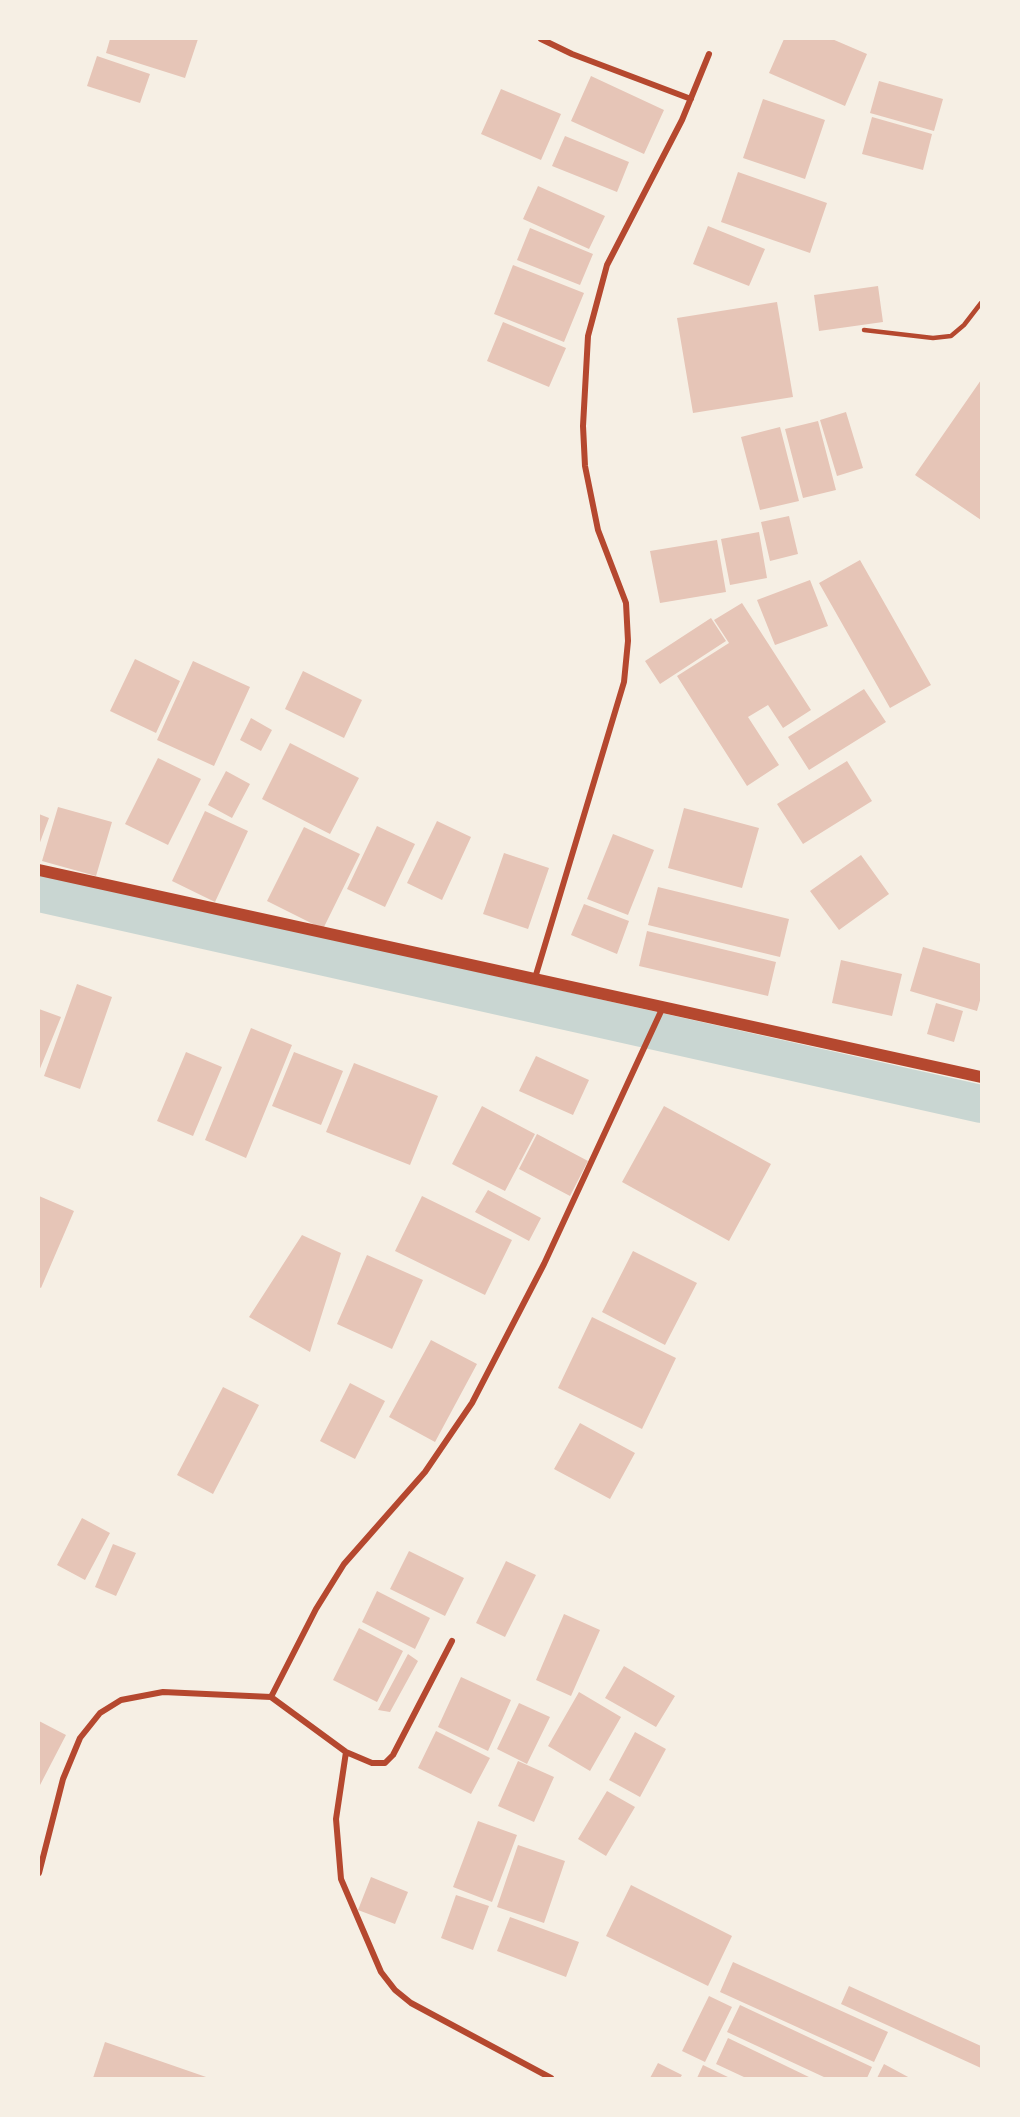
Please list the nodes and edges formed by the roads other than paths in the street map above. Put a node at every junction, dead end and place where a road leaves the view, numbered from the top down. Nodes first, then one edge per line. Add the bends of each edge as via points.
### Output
1 (541, 39) edge
2 (709, 54) dead end
3 (691, 99) junction
4 (981, 303) edge
5 (864, 330) dead end
6 (39, 870) edge
7 (535, 978) junction
8 (664, 1005) junction
9 (981, 1077) edge
10 (452, 1641) dead end
11 (271, 1697) junction
12 (346, 1752) junction
13 (39, 1873) edge
14 (551, 2078) edge

1 - 3 street
2 - 3 street
3 - 7 street via 607,265 588,336 585,466 598,530 626,603 628,641 624,682
4 - 5 lane via 951,336 933,338
6 - 7 main road
7 - 8 main road
8 - 9 main road
8 - 11 street via 544,1264 472,1403 425,1472 344,1564
10 - 12 street via 393,1755 385,1763 372,1763
11 - 12 street
11 - 13 street via 163,1692 121,1700 100,1713 80,1738 63,1779
12 - 14 street via 336,1819 341,1879 381,1972 411,2003

